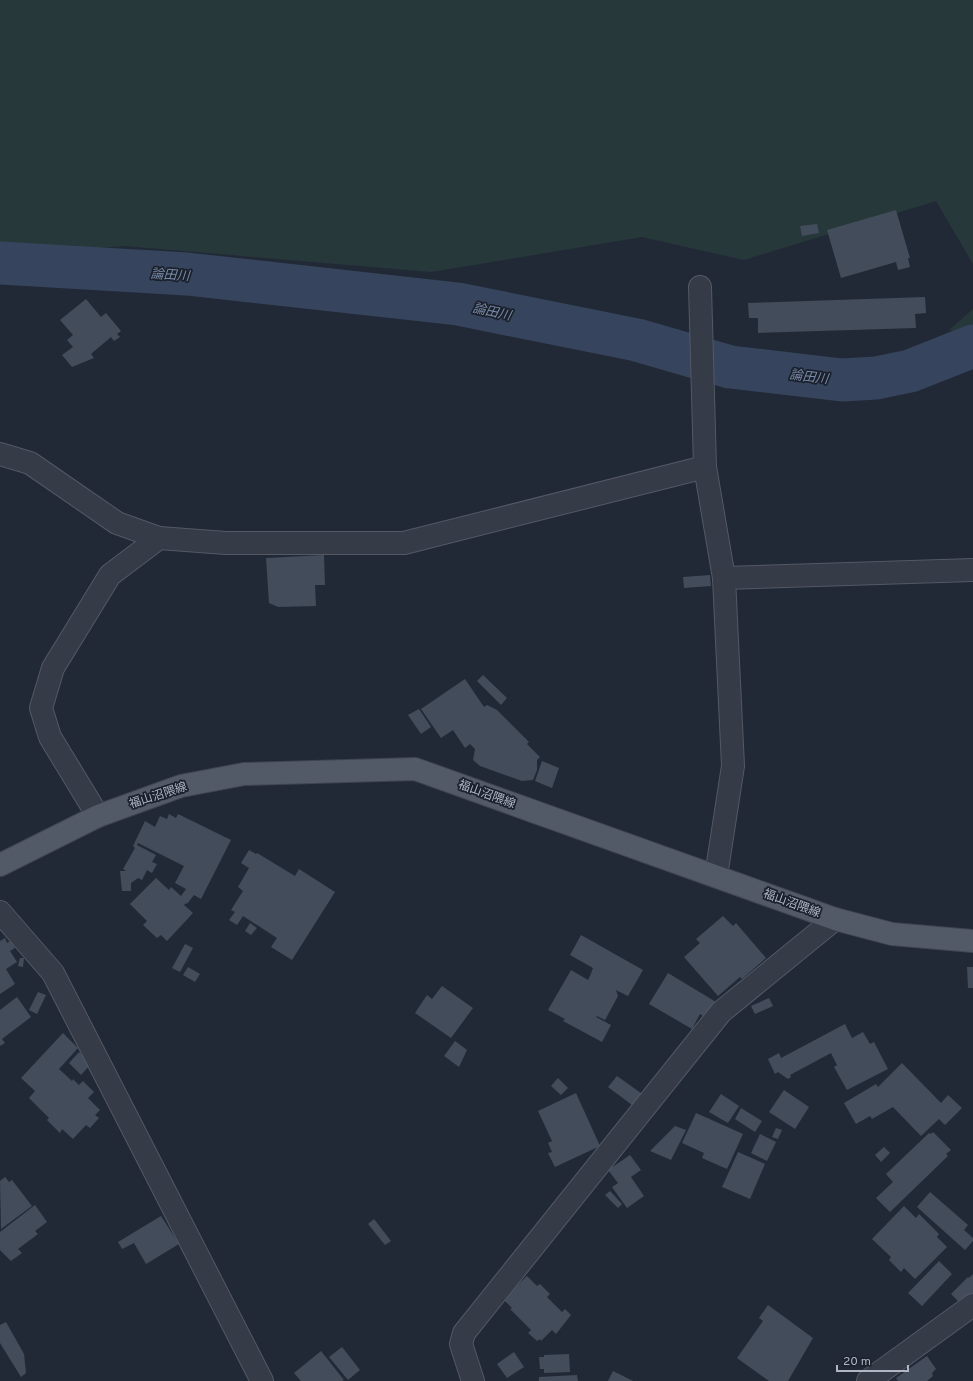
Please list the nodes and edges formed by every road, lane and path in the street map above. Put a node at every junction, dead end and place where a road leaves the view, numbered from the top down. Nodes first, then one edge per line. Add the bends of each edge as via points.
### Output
1 (700, 287) dead end
2 (0, 454) edge
3 (705, 467) junction
4 (159, 538) junction
5 (973, 570) edge
6 (724, 578) junction
7 (98, 816) junction
8 (0, 865) edge
9 (716, 876) junction
10 (0, 912) edge
11 (835, 919) junction
12 (973, 941) edge
13 (973, 1305) edge
14 (262, 1381) edge
15 (473, 1381) edge
16 (868, 1381) edge

1 - 3 street
2 - 4 street via 30,463 117,523
3 - 4 street via 404,543 226,543
3 - 6 street
4 - 7 street via 110,575 53,668 41,708 50,737
5 - 6 street
6 - 9 street via 733,766
7 - 8 main road, 福山沼隈線
7 - 9 main road, 福山沼隈線 via 181,786 244,774 416,769
9 - 11 main road, 福山沼隈線
10 - 14 street via 53,973
11 - 12 main road, 福山沼隈線 via 892,934
11 - 15 street via 721,1012 464,1333 461,1344
13 - 16 street

